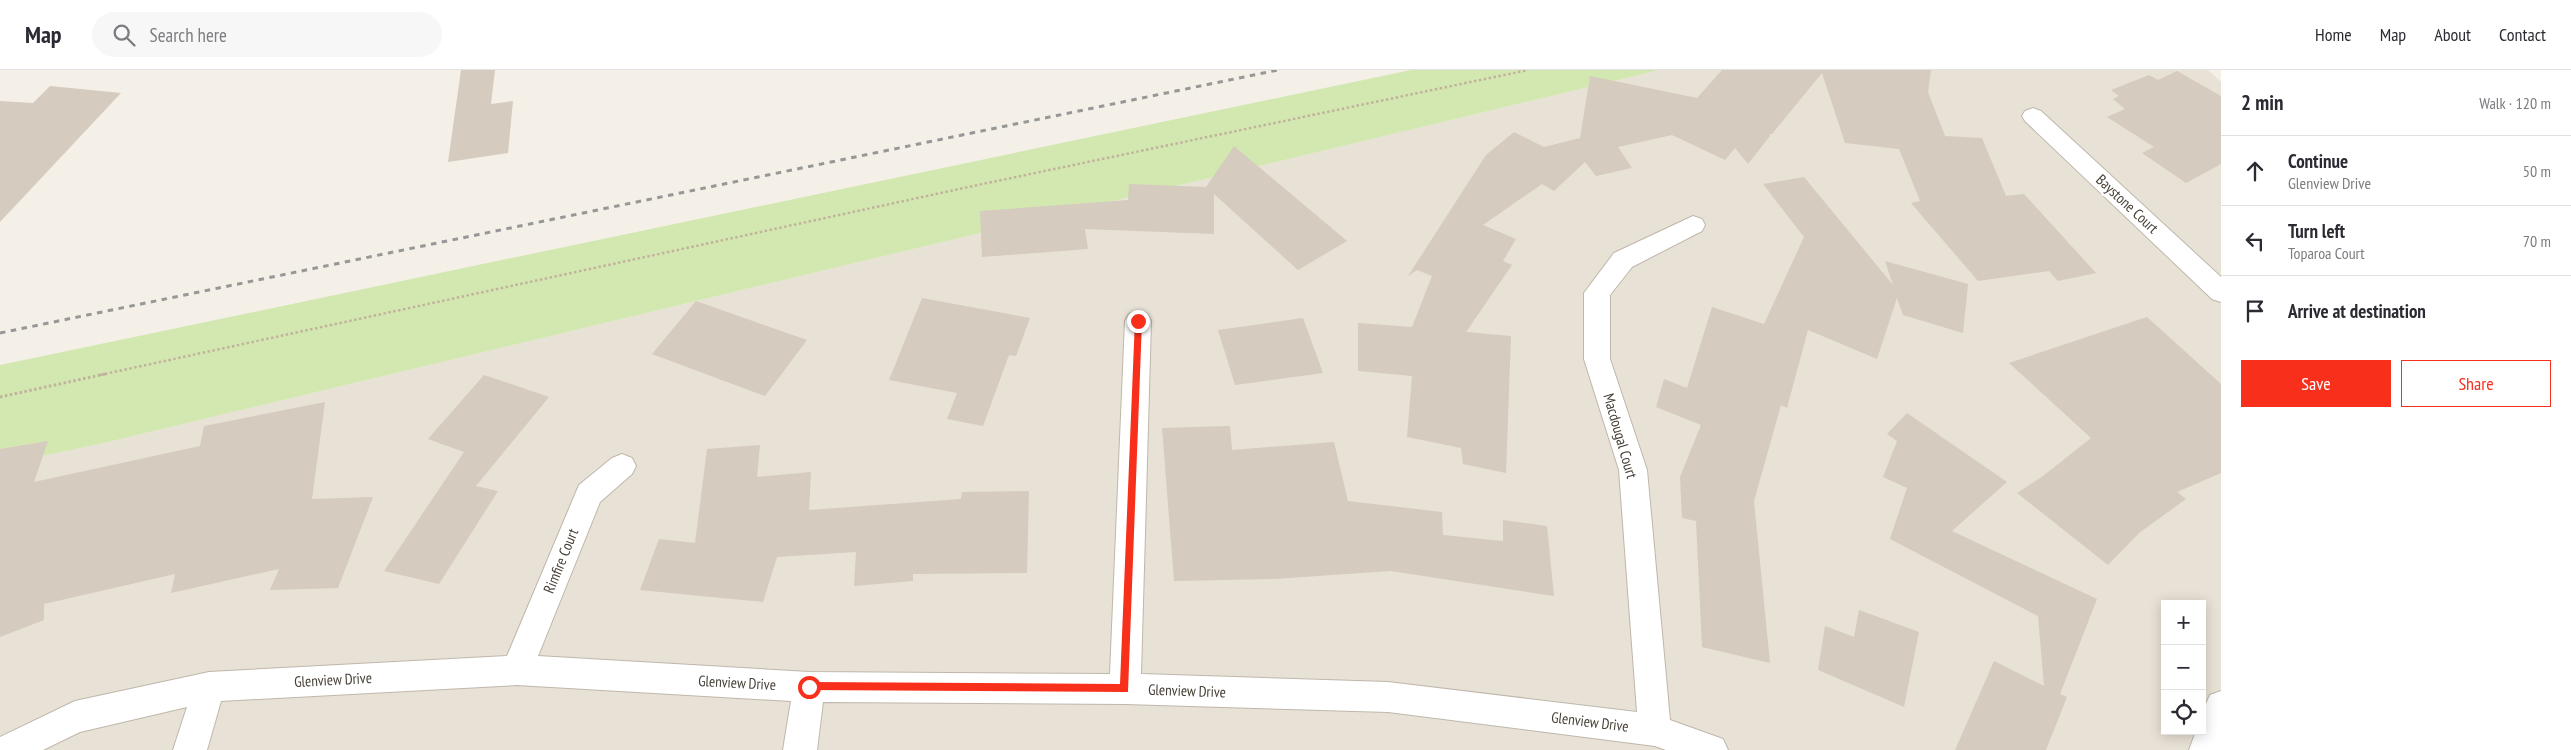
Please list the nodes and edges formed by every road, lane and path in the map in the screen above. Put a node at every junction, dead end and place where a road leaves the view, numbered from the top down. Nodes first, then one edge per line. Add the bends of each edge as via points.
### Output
1 (1528, 70) edge
2 (2033, 116) dead end
3 (1692, 225) dead end
4 (2221, 292) edge
5 (1138, 321) dead end
6 (0, 397) edge
7 (622, 466) dead end
8 (518, 670) junction
9 (209, 687) junction
10 (809, 687) junction
11 (1125, 689) junction
12 (2221, 706) edge
13 (1655, 730) junction
14 (9, 750) edge
15 (190, 750) edge
16 (800, 750) edge
17 (1710, 750) edge
18 (2206, 750) edge

1 - 6 path via 973,186
2 - 4 street, Baystone Court
3 - 13 street, Macdougal Court via 1623,260 1597,293 1597,359 1633,470
5 - 11 street
7 - 8 street, Rimfire Court via 589,494
8 - 9 street, Glenview Drive
8 - 10 street, Glenview Drive
9 - 14 street, Glenview Drive via 75,717
9 - 15 street
10 - 11 street, Glenview Drive
10 - 16 street
11 - 13 street, Glenview Drive via 1388,697
12 - 18 street
13 - 17 street, Glenview Drive

